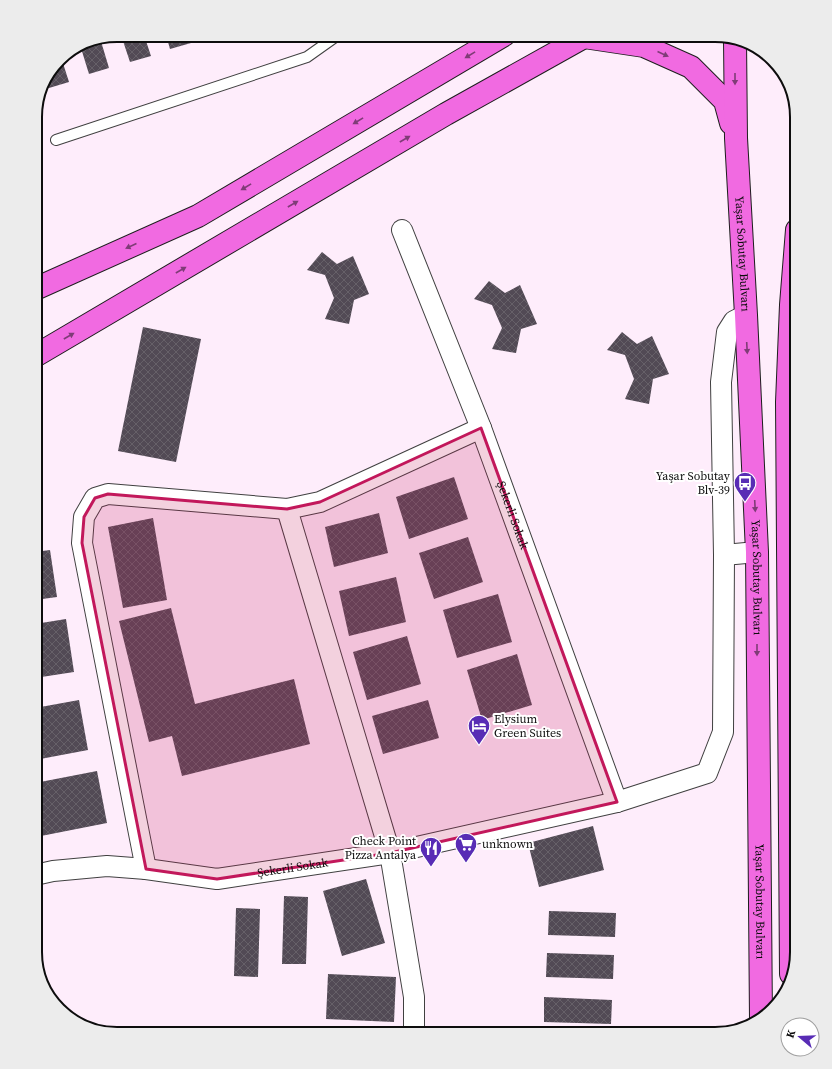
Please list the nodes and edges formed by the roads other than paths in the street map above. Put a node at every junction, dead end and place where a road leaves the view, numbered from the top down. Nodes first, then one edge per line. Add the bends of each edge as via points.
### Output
1 (328, 42) edge
2 (492, 42) edge
3 (577, 42) edge
4 (622, 42) edge
5 (735, 45) edge
6 (736, 138) junction
7 (56, 140) dead end
8 (402, 230) dead end
9 (42, 286) edge
10 (746, 316) junction
11 (790, 329) edge
12 (42, 352) edge
13 (481, 428) junction
14 (287, 509) junction
15 (756, 552) junction
16 (724, 555) junction
17 (617, 802) junction
18 (790, 831) edge
19 (390, 853) junction
20 (146, 869) junction
21 (42, 874) edge
22 (761, 1012) edge
23 (414, 1027) edge

1 - 7 lane via 307,57
2 -> 9 main road via 198,216
12 -> 3 main road via 440,118
4 -> 6 main road via 644,46 691,67 725,101
5 -> 6 main road, Yaşar Sobutay Bulvarı
6 - 10 main road, Yaşar Sobutay Bulvarı
8 - 13 street, Şekerli Sokak
10 -> 15 main road, Yaşar Sobutay Bulvarı
10 - 16 street, Şekerli Sokak via 734,321 727,332 721,382
11 - 18 main road via 787,402
13 - 14 street via 320,502
13 - 17 street, Şekerli Sokak
14 - 19 street
14 - 20 street via 108,494 95,498 84,517 82,543
15 - 16 street
15 -> 22 main road, Yaşar Sobutay Bulvarı
16 - 17 street, Şekerli Sokak via 723,732 708,773
17 - 19 street, Şekerli Sokak
19 - 20 street, Şekerli Sokak via 217,879
19 - 23 street via 414,997
20 - 21 street, Şekerli Sokak via 107,866

